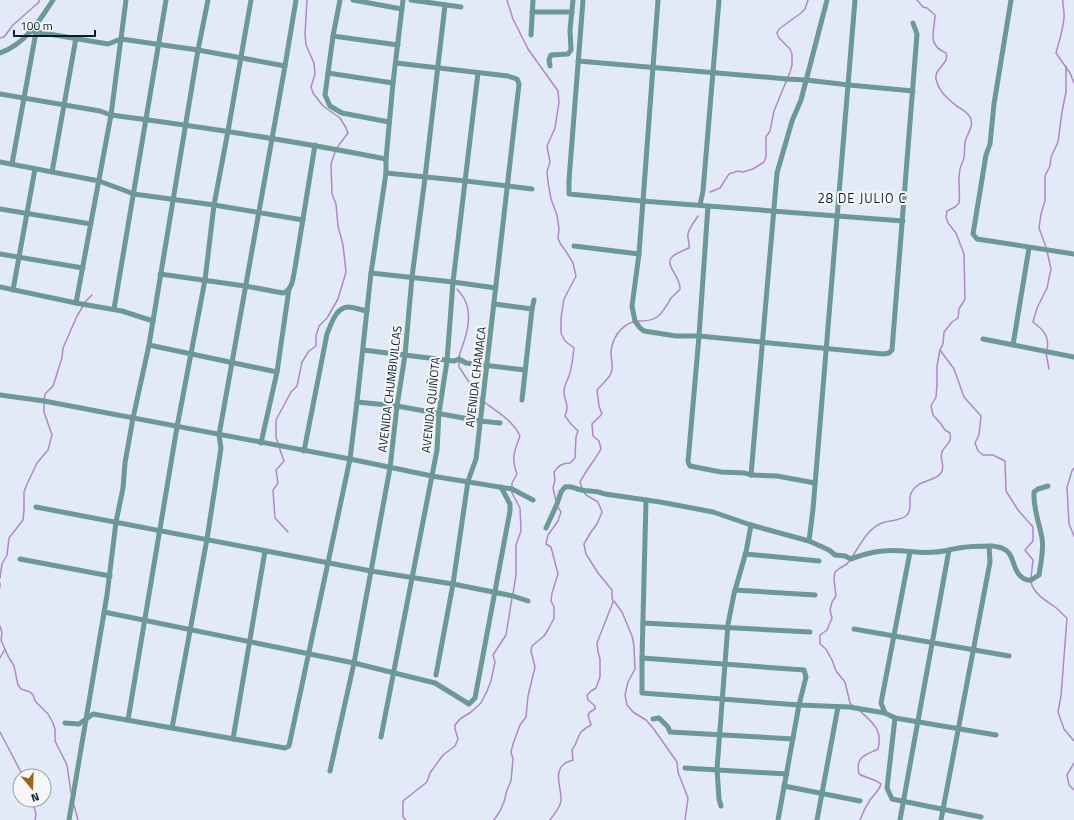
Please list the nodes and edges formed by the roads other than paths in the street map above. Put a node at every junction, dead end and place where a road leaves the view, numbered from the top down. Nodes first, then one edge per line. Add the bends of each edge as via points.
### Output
1 (53, 0) edge
2 (126, 0) edge
3 (166, 0) edge
4 (208, 0) edge
5 (251, 0) edge
6 (296, 0) edge
7 (340, 0) edge
8 (353, 0) edge
9 (403, 0) edge
10 (411, 0) edge
11 (533, 0) edge
12 (573, 0) edge
13 (584, 0) edge
14 (658, 0) edge
15 (719, 0) edge
16 (827, 0) edge
17 (856, 0) edge
18 (1012, 0) edge
19 (435, 2) edge
20 (445, 5) junction
21 (461, 7) dead end
22 (402, 9) junction
23 (532, 12) junction
24 (572, 12) junction
25 (912, 23) dead end
26 (34, 31) junction
27 (530, 35) dead end
28 (333, 36) junction
29 (76, 38) junction
30 (121, 39) junction
31 (159, 44) junction
32 (398, 45) junction
33 (198, 50) junction
34 (0, 53) edge
35 (241, 58) junction
36 (578, 61) junction
37 (396, 63) junction
38 (285, 66) junction
39 (550, 66) dead end
40 (438, 67) junction
41 (652, 68) junction
42 (328, 73) junction
43 (478, 73) junction
44 (713, 73) junction
45 (806, 80) junction
46 (393, 83) junction
47 (849, 85) junction
48 (913, 91) junction
49 (0, 94) edge
50 (24, 98) junction
51 (64, 105) junction
52 (111, 115) junction
53 (146, 120) junction
54 (389, 122) junction
55 (186, 125) junction
56 (228, 131) junction
57 (272, 138) junction
58 (315, 145) junction
59 (386, 159) junction
60 (0, 162) edge
61 (12, 164) junction
62 (35, 169) junction
63 (52, 172) junction
64 (386, 173) junction
65 (425, 178) junction
66 (99, 181) junction
67 (466, 181) junction
68 (508, 186) junction
69 (532, 190) dead end
70 (134, 194) junction
71 (174, 199) junction
72 (642, 201) junction
73 (214, 205) junction
74 (700, 205) junction
75 (708, 206) junction
76 (0, 209) edge
77 (773, 211) junction
78 (259, 213) junction
79 (27, 214) junction
80 (838, 216) junction
81 (303, 220) junction
82 (903, 221) junction
83 (91, 224) junction
84 (574, 246) dead end
85 (1029, 248) junction
86 (0, 254) edge
87 (639, 254) junction
88 (1074, 254) edge
89 (19, 257) junction
90 (83, 268) junction
91 (371, 273) junction
92 (160, 274) junction
93 (412, 277) junction
94 (205, 280) junction
95 (453, 282) junction
96 (245, 286) junction
97 (0, 287) edge
98 (496, 288) junction
99 (289, 289) junction
100 (13, 290) junction
101 (534, 300) dead end
102 (76, 303) junction
103 (494, 304) junction
104 (532, 308) junction
105 (114, 309) junction
106 (367, 311) junction
107 (153, 320) junction
108 (699, 336) junction
109 (983, 339) dead end
110 (762, 343) junction
111 (149, 345) junction
112 (1013, 345) junction
113 (826, 349) junction
114 (363, 350) junction
115 (191, 354) junction
116 (405, 355) junction
117 (1074, 357) edge
118 (447, 361) junction
119 (232, 362) junction
120 (488, 365) junction
121 (525, 370) junction
122 (277, 372) junction
123 (0, 395) edge
124 (522, 400) dead end
125 (358, 402) junction
126 (397, 406) junction
127 (439, 413) junction
128 (133, 418) junction
129 (480, 420) junction
130 (500, 423) dead end
131 (178, 426) junction
132 (219, 434) junction
133 (261, 443) junction
134 (304, 450) junction
135 (350, 459) junction
136 (390, 468) junction
137 (432, 476) junction
138 (751, 476) junction
139 (468, 482) junction
140 (815, 483) junction
141 (1048, 486) dead end
142 (501, 487) junction
143 (534, 500) dead end
144 (646, 500) junction
145 (36, 507) dead end
146 (116, 522) junction
147 (751, 525) junction
148 (546, 528) dead end
149 (160, 530) junction
150 (207, 539) junction
151 (808, 541) junction
152 (989, 546) junction
153 (949, 550) junction
154 (265, 551) junction
155 (910, 552) junction
156 (745, 554) junction
157 (20, 559) dead end
158 (819, 561) dead end
159 (328, 562) junction
160 (371, 571) junction
161 (110, 576) junction
162 (412, 578) junction
163 (453, 584) junction
164 (735, 590) junction
165 (495, 593) junction
166 (815, 595) dead end
167 (528, 601) dead end
168 (104, 612) junction
169 (145, 621) junction
170 (643, 622) junction
171 (727, 627) junction
172 (854, 629) dead end
173 (190, 630) junction
174 (810, 632) dead end
175 (894, 636) junction
176 (250, 642) junction
177 (932, 643) junction
178 (973, 650) junction
179 (308, 654) junction
180 (1009, 656) dead end
181 (642, 658) junction
182 (354, 663) junction
183 (725, 664) junction
184 (393, 672) junction
185 (436, 675) dead end
186 (722, 699) junction
187 (799, 705) junction
188 (838, 706) junction
189 (885, 713) junction
190 (895, 718) junction
191 (86, 719) junction
192 (653, 719) dead end
193 (128, 720) junction
194 (918, 722) junction
195 (65, 723) dead end
196 (172, 728) junction
197 (958, 729) junction
198 (719, 735) junction
199 (996, 735) dead end
200 (381, 737) dead end
201 (233, 739) junction
202 (793, 740) junction
203 (685, 768) dead end
204 (717, 770) junction
205 (330, 771) dead end
206 (787, 774) junction
207 (784, 786) junction
208 (822, 793) junction
209 (860, 801) dead end
210 (904, 801) junction
211 (721, 806) dead end
212 (943, 809) junction
213 (981, 817) dead end
214 (68, 820) edge
215 (778, 820) edge
216 (817, 820) edge
217 (900, 820) edge
218 (941, 820) edge

1 - 26 street
2 - 30 street
3 - 31 street
4 - 33 street
5 - 35 street
6 - 38 street
7 - 28 street
8 - 22 street
9 - 22 street
10 - 19 street
11 - 23 street
12 - 24 street
13 - 36 street
14 - 41 street
15 - 44 street
16 - 45 street
17 - 47 street
18 - 85 street via 973,234 977,239
19 - 20 street
20 - 21 street
20 - 40 street, AVENIDA CHUMBIVILCAS
22 - 32 street
23 - 24 street
23 - 27 street
24 - 39 street via 571,50 568,54 551,55
25 - 48 street via 917,34
26 - 29 street
26 - 34 street via 9,50
26 - 50 street
28 - 32 street
28 - 42 street
29 - 30 street via 108,44
29 - 51 street
30 - 31 street
30 - 52 street
31 - 33 street
31 - 53 street
32 - 37 street
33 - 35 street
33 - 55 street
35 - 38 street
35 - 56 street
36 - 41 street
36 - 72 street via 569,194
37 - 40 street
37 - 46 street
38 - 57 street
40 - 43 street
40 - 65 street, AVENIDA CHUMBIVILCAS
41 - 44 street
41 - 72 street
42 - 46 street
42 - 54 street via 325,95 330,106 342,113
43 - 67 street, AVENIDA QUIÑOTA
43 - 68 street, AVENIDA CHAMACA via 518,79
44 - 45 street
44 - 74 street
45 - 47 street
45 - 77 street via 777,173
46 - 54 street
47 - 48 street
47 - 80 street
48 - 82 street
49 - 50 street
50 - 51 street
50 - 61 street
51 - 52 street
51 - 63 street
52 - 53 street
52 - 66 street
53 - 55 street
53 - 70 street
54 - 59 street
55 - 56 street
55 - 71 street
56 - 57 street
56 - 73 street
57 - 58 street
57 - 78 street
58 - 59 street
58 - 81 street
59 - 64 street
60 - 61 street
61 - 62 street
62 - 63 street
62 - 79 street
63 - 66 street
64 - 65 street
64 - 91 street
65 - 67 street
65 - 93 street, AVENIDA CHUMBIVILCAS
66 - 70 street
66 - 83 street
67 - 68 street
67 - 95 street, AVENIDA QUIÑOTA
68 - 69 street
68 - 98 street, AVENIDA CHAMACA
70 - 71 street
70 - 105 street
71 - 73 street
71 - 92 street
72 - 74 street
72 - 87 street
73 - 78 street
73 - 94 street
74 - 75 street
75 - 77 street
75 - 108 street
76 - 79 street
77 - 80 street
77 - 110 street
78 - 81 street
78 - 96 street
79 - 83 street
79 - 89 street
80 - 82 street
80 - 113 street
81 - 99 street
82 - 113 street via 892,350 883,354
83 - 90 street
84 - 87 street
85 - 88 street
85 - 112 street
86 - 89 street
87 - 108 street via 632,306 635,321 640,328 644,331 676,336
89 - 90 street
89 - 100 street
90 - 102 street
91 - 93 street
91 - 106 street
92 - 94 street
92 - 107 street
93 - 95 street
93 - 116 street, AVENIDA CHUMBIVILCAS
94 - 96 street
94 - 115 street
95 - 98 street
95 - 118 street, AVENIDA QUIÑOTA
96 - 99 street via 283,293
96 - 119 street
97 - 100 street
98 - 103 street, AVENIDA CHAMACA
99 - 122 street
100 - 102 street
101 - 104 street
102 - 105 street
103 - 104 street
103 - 120 street, AVENIDA CHAMACA
104 - 121 street
105 - 107 street
106 - 114 street
106 - 134 street via 348,307 339,310 335,316 327,334
107 - 111 street
108 - 110 street
108 - 138 street via 688,462 690,466
109 - 112 street
110 - 113 street
110 - 138 street
111 - 115 street
111 - 128 street
112 - 117 street
113 - 140 street
114 - 116 street
114 - 125 street
115 - 119 street
115 - 131 street
116 - 118 street
116 - 126 street, AVENIDA CHUMBIVILCAS
118 - 120 street via 454,362 459,359 466,363
118 - 127 street, AVENIDA QUIÑOTA
119 - 122 street
119 - 132 street
120 - 121 street
120 - 129 street, AVENIDA CHAMACA
121 - 124 street
122 - 133 street
123 - 128 street via 44,400
125 - 126 street
125 - 135 street
126 - 127 street
126 - 136 street, AVENIDA CHUMBIVILCAS
127 - 129 street
127 - 137 street, AVENIDA QUIÑOTA via 437,450
128 - 131 street
128 - 146 street via 124,488
129 - 130 street
129 - 139 street, AVENIDA CHAMACA via 476,459
131 - 132 street
131 - 149 street
132 - 133 street
132 - 150 street via 221,448
133 - 134 street
134 - 135 street
135 - 136 street
135 - 159 street
136 - 137 street
136 - 160 street, AVENIDA CHUMBIVILCAS
137 - 139 street
137 - 162 street, AVENIDA QUIÑOTA
138 - 140 street via 777,476
139 - 142 street
139 - 163 street, AVENIDA CHAMACA
140 - 151 street
141 - 152 street via 1038,488 1034,492 1042,539 1039,575 1031,580 1025,579 1018,573 1009,553 1002,548
142 - 143 street via 512,489
142 - 165 street via 510,504 510,511
144 - 147 street via 713,512
144 - 148 street via 572,486 565,487
144 - 170 street
145 - 146 street
146 - 149 street
146 - 161 street
147 - 151 street
147 - 156 street
149 - 150 street
149 - 169 street
150 - 154 street
150 - 173 street
151 - 155 street via 835,555 851,559 884,550
152 - 153 street
152 - 178 street via 990,562
153 - 155 street
153 - 177 street
154 - 159 street
154 - 176 street
155 - 175 street
156 - 158 street
156 - 164 street
157 - 161 street
159 - 160 street
159 - 179 street
160 - 162 street
160 - 182 street, AVENIDA CHUMBIVILCAS
161 - 168 street
162 - 163 street
162 - 184 street, AVENIDA QUIÑOTA
163 - 165 street
163 - 185 street, AVENIDA CHAMACA
164 - 166 street
164 - 171 street
165 - 167 street
165 - 184 street via 475,698 469,704 435,683
168 - 169 street
168 - 191 street
169 - 173 street
169 - 193 street
170 - 171 street
170 - 181 street
171 - 174 street
171 - 183 street
172 - 175 street
173 - 176 street
173 - 196 street
175 - 177 street
175 - 189 street via 881,703
176 - 179 street
176 - 201 street
177 - 178 street
177 - 194 street
178 - 180 street
178 - 197 street
179 - 182 street
179 - 201 street via 289,746 285,748
181 - 183 street
181 - 186 street via 642,693
182 - 184 street
182 - 205 street, AVENIDA CHUMBIVILCAS
183 - 186 street
183 - 187 street via 804,670 806,677
184 - 200 street, AVENIDA QUIÑOTA
186 - 187 street
186 - 198 street
187 - 188 street
187 - 202 street
188 - 189 street
188 - 208 street
189 - 190 street
190 - 194 street
190 - 210 street via 887,788 892,799
191 - 193 street via 93,714
191 - 195 street via 79,724
191 - 214 street
192 - 198 street via 659,718 670,732
193 - 196 street
194 - 197 street
194 - 210 street
196 - 201 street
197 - 199 street
197 - 212 street
198 - 202 street
198 - 204 street
202 - 206 street
203 - 204 street
204 - 206 street
204 - 211 street
206 - 207 street
207 - 208 street
207 - 215 street
208 - 209 street
208 - 216 street
210 - 212 street
210 - 217 street
212 - 213 street
212 - 218 street

